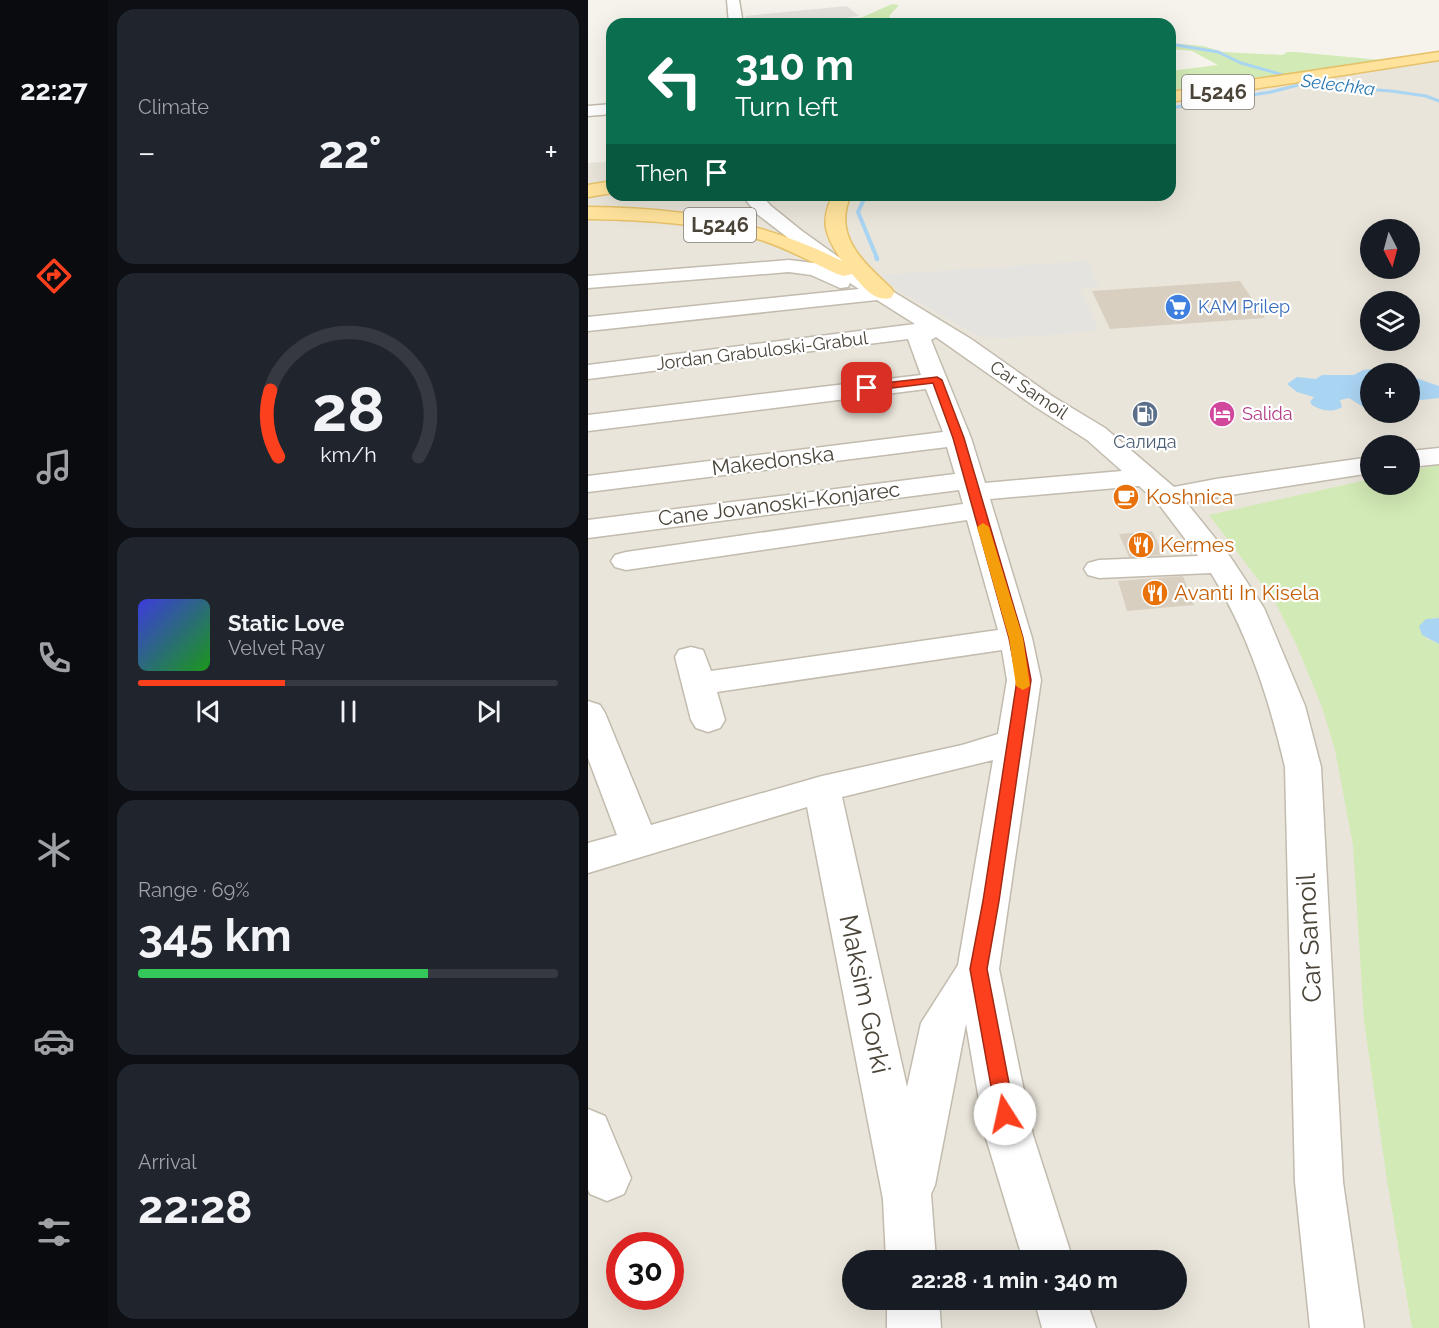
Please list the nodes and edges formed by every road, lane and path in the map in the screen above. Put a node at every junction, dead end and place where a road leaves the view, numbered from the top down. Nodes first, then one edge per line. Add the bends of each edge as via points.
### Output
1 (733, 0) edge
2 (735, 18) edge
3 (1439, 56) edge
4 (1176, 96) edge
5 (606, 110) edge
6 (588, 111) edge
7 (606, 186) edge
8 (588, 189) edge
9 (756, 201) edge
10 (839, 201) edge
11 (588, 213) edge
12 (844, 270) junction
13 (588, 282) edge
14 (872, 294) junction
15 (588, 324) edge
16 (935, 328) junction
17 (979, 357) junction
18 (588, 372) edge
19 (934, 374) junction
20 (588, 423) edge
21 (958, 438) junction
22 (1439, 456) edge
23 (1420, 458) edge
24 (1360, 467) edge
25 (588, 484) edge
26 (1157, 487) junction
27 (973, 494) junction
28 (588, 528) edge
29 (626, 561) dead end
30 (1220, 564) junction
31 (1099, 569) dead end
32 (1016, 638) junction
33 (588, 712) edge
34 (708, 720) dead end
35 (1016, 741) junction
36 (822, 789) junction
37 (639, 842) junction
38 (588, 858) edge
39 (978, 969) junction
40 (588, 1131) edge
41 (608, 1178) dead end
42 (908, 1199) junction
43 (911, 1250) edge
44 (1045, 1250) edge
45 (913, 1310) edge
46 (1063, 1310) edge
47 (914, 1328) edge
48 (1069, 1328) edge
49 (1337, 1328) edge

1 - 2 street
3 - 4 main road, L5246
5 - 6 street
7 - 8 main road
9 - 12 street, L5246
10 - 14 main road, L5246 via 834,226
11 - 12 main road, L5246 via 690,219 722,226 792,245
12 - 14 street, L5246
13 - 14 street via 789,266 816,269
14 - 15 street
14 - 16 street, Car Samoil / L5246
16 - 17 street, Car Samoil / L5246
16 - 18 street, Jordan Grabuloski-Grabul
16 - 19 street via 919,338
17 - 19 street
17 - 26 street, Car Samoil / L5246 via 1096,434
19 - 20 street
19 - 21 street
21 - 25 street, Makedonska
21 - 27 street
22 - 23 street
24 - 26 street via 1216,487
26 - 27 street, Cane Jovanoski-Konjarec
26 - 30 street, Car Samoil / L5246
27 - 28 street, Cane Jovanoski-Konjarec
27 - 29 street, Cane Jovanoski-Konjarec
27 - 32 street
30 - 31 street
30 - 49 street, Car Samoil / L5246 via 1248,608 1267,652 1288,706 1303,767 1319,1182
32 - 34 street via 695,670
32 - 35 street via 1024,680
33 - 37 street
35 - 36 street
35 - 39 street
36 - 37 street
36 - 42 street, Maksim Gorki
37 - 38 street
39 - 42 street, Maksim Gorki via 942,1023
39 - 44 street via 1009,1135
40 - 41 street
42 - 43 street, Maksim Gorki
45 - 47 street
46 - 48 street

